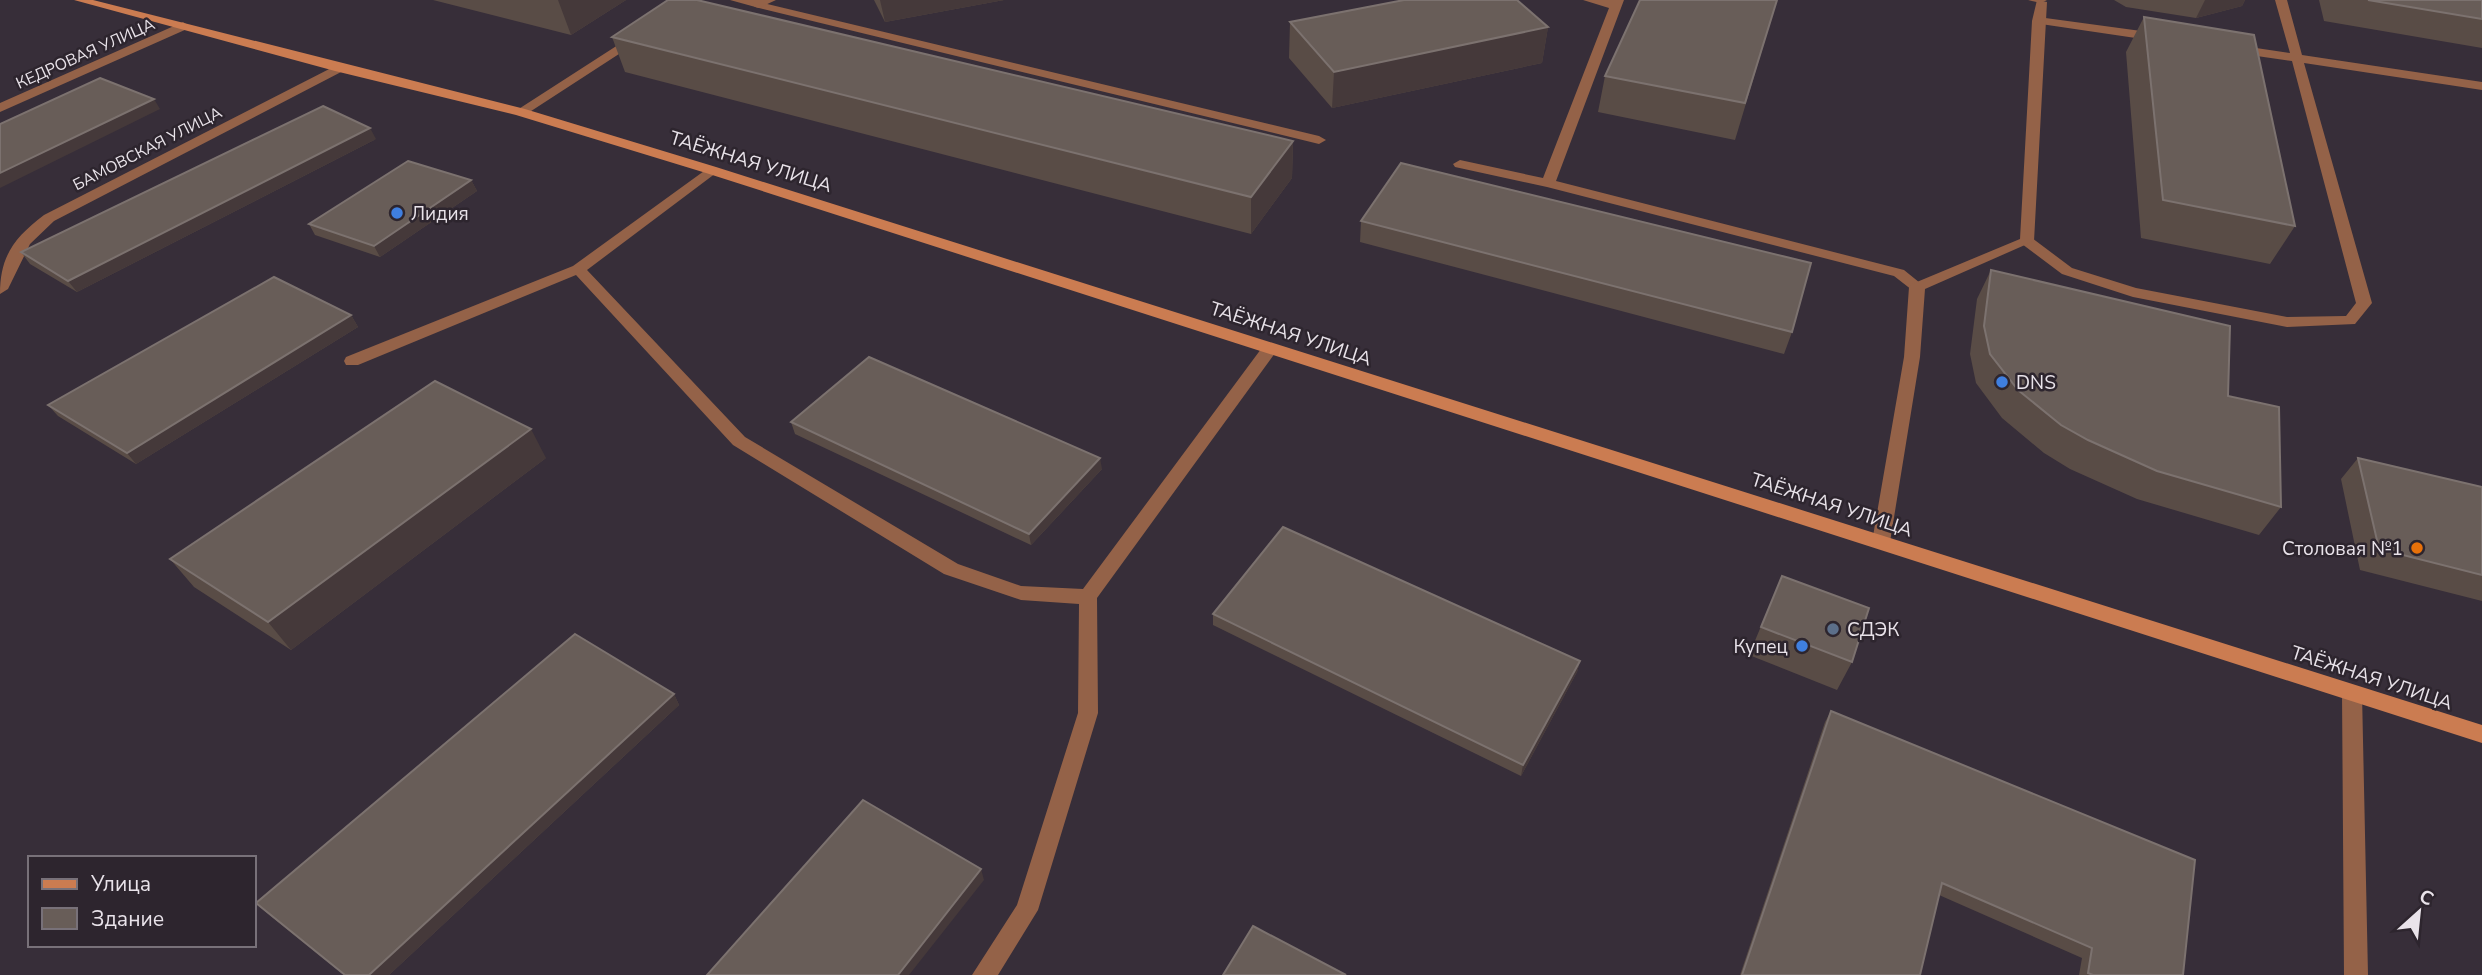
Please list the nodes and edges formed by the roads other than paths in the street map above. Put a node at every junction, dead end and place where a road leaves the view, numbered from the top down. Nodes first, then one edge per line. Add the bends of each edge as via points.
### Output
1 (80, 0) edge
2 (736, 0) edge
3 (1589, 0) edge
4 (2281, 0) edge
5 (2039, 1) edge
6 (765, 3) edge
7 (1617, 3) edge
8 (2038, 20) junction
9 (183, 26) junction
10 (650, 29) edge
11 (2175, 40) edge
12 (2229, 48) edge
13 (2298, 57) junction
14 (339, 68) junction
15 (2482, 86) edge
16 (0, 108) edge
17 (520, 112) junction
18 (1319, 140) dead end
19 (1460, 164) dead end
20 (711, 170) junction
21 (1548, 183) junction
22 (2027, 242) junction
23 (578, 269) junction
24 (1917, 287) junction
25 (0, 289) edge
26 (1270, 349) junction
27 (352, 361) dead end
28 (1881, 542) junction
29 (1088, 597) junction
30 (2352, 693) junction
31 (2482, 734) edge
32 (984, 975) edge
33 (2356, 975) edge

1 - 9 main road, ТАЁЖНАЯ УЛИЦА
2 - 6 street
3 - 7 street
4 - 13 street
5 - 8 street
6 - 18 street
7 - 21 street
8 - 11 street
8 - 22 street
9 - 14 main road, ТАЁЖНАЯ УЛИЦА
9 - 16 street, КЕДРОВАЯ УЛИЦА
10 - 17 street
12 - 13 street
13 - 15 street
13 - 22 street via 2364,303 2350,321 2287,322 2133,292 2067,271
14 - 17 main road, ТАЁЖНАЯ УЛИЦА
14 - 25 street, БАМОВСКАЯ УЛИЦА via 49,218 24,237
17 - 20 main road, ТАЁЖНАЯ УЛИЦА
19 - 21 street
20 - 23 street
20 - 26 main road, ТАЁЖНАЯ УЛИЦА
21 - 24 street via 1899,273
22 - 24 street
23 - 27 street
23 - 29 street via 738,441 951,569 1021,593
24 - 28 street via 1912,357
26 - 28 main road, ТАЁЖНАЯ УЛИЦА
26 - 29 street
28 - 30 main road, ТАЁЖНАЯ УЛИЦА
29 - 32 street via 1088,713 1027,910
30 - 31 main road, ТАЁЖНАЯ УЛИЦА
30 - 33 street

